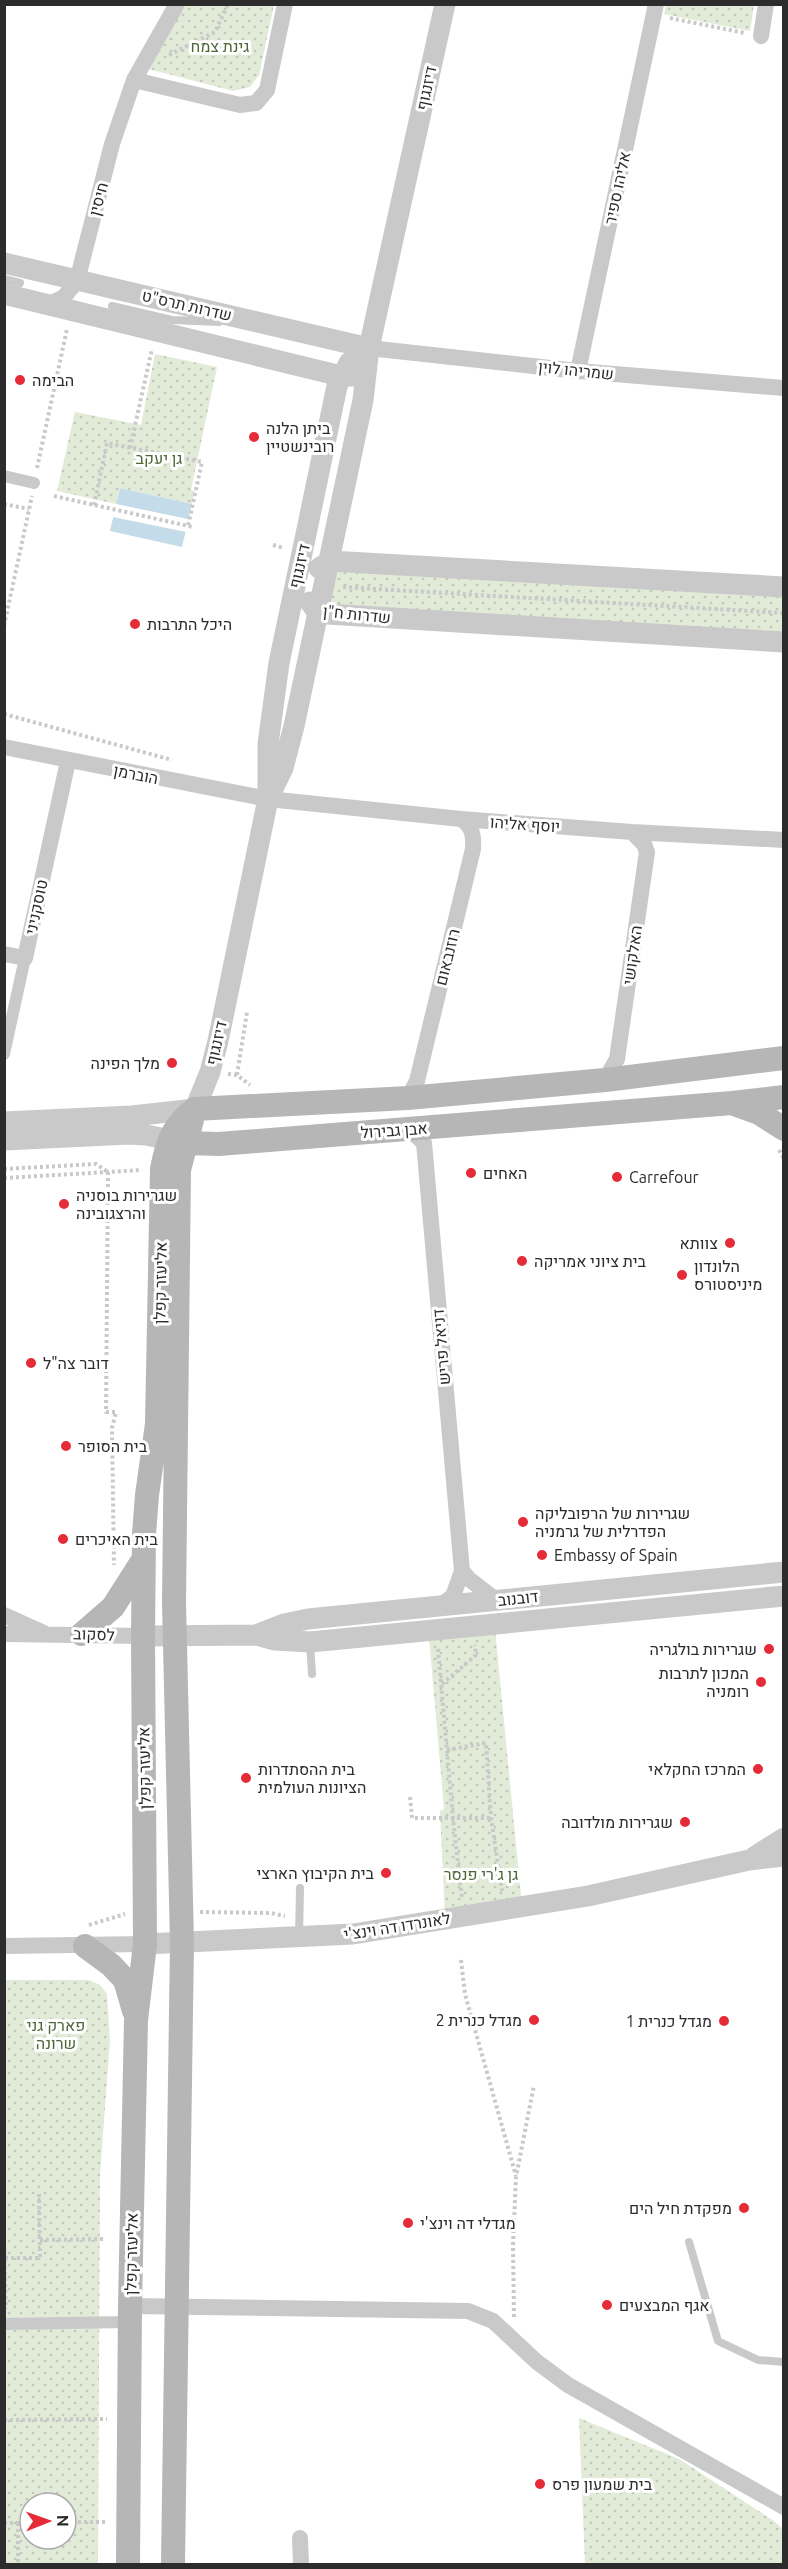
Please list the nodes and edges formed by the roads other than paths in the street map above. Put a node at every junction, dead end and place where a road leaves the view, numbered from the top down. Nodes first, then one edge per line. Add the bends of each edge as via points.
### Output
1 (177, 4) edge
2 (285, 4) edge
3 (445, 4) edge
4 (766, 4) edge
5 (655, 10) edge
6 (761, 36) road end
7 (136, 75) junction
8 (4, 263) edge
9 (4, 279) edge
10 (77, 280) junction
11 (12, 288) edge
12 (48, 305) junction
13 (112, 306) dead end
14 (271, 324) junction
15 (369, 348) junction
16 (578, 371) junction
17 (367, 373) junction
18 (341, 376) junction
19 (783, 388) edge
20 (4, 476) edge
21 (34, 483) dead end
22 (330, 561) junction
23 (296, 582) junction
24 (783, 587) edge
25 (318, 613) junction
26 (783, 642) edge
27 (4, 747) edge
28 (68, 761) junction
29 (268, 799) junction
30 (461, 819) junction
31 (632, 832) junction
32 (783, 840) edge
33 (4, 954) edge
34 (25, 958) junction
35 (4, 1054) edge
36 (783, 1058) edge
37 (605, 1080) junction
38 (783, 1096) edge
39 (408, 1098) junction
40 (732, 1103) junction
41 (195, 1109) junction
42 (4, 1122) edge
43 (783, 1129) edge
44 (409, 1130) junction
45 (4, 1140) edge
46 (177, 1141) junction
47 (144, 1558) junction
48 (462, 1571) junction
49 (783, 1572) edge
50 (783, 1596) edge
51 (496, 1600) junction
52 (440, 1606) junction
53 (4, 1615) edge
54 (45, 1633) junction
55 (4, 1634) edge
56 (82, 1634) junction
57 (175, 1635) junction
58 (256, 1635) junction
59 (143, 1636) junction
60 (310, 1642) junction
61 (312, 1674) dead end
62 (783, 1839) edge
63 (783, 1856) edge
64 (749, 1860) junction
65 (300, 1888) dead end
66 (299, 1937) junction
67 (182, 1943) junction
68 (146, 1944) junction
69 (4, 1946) edge
70 (85, 1946) junction
71 (136, 2020) junction
72 (689, 2242) dead end
73 (177, 2306) junction
74 (130, 2314) junction
75 (5, 2324) edge
76 (783, 2362) edge
77 (783, 2507) edge
78 (300, 2538) dead end
79 (128, 2565) edge
80 (173, 2565) edge
81 (301, 2565) edge

1 - 7 street, חיסין
2 - 7 street via 267,90 256,103 240,105
3 - 15 street, דיזנגוף
4 - 6 street
5 - 16 street, אליהו ספיר
7 - 10 street, חיסין via 112,144
8 - 10 street, שדרות תרס"ט
9 - 11 lane
10 - 12 street via 64,297
10 - 14 street, שדרות תרס"ט
11 - 12 street, שדרות תרס"ט
12 - 18 street, שדרות תרס"ט
13 - 14 lane via 172,320
14 - 15 street, שדרות תרס"ט
15 - 16 street, שמריהו לוין
15 - 17 street, דיזנגוף
15 - 18 street, דיזנגוף via 349,363
16 - 19 street, שמריהו לוין
17 - 18 street, שדרות תרס"ט
17 - 22 street, דיזנגוף
18 - 23 street, דיזנגוף
20 - 21 street
22 - 23 street
22 - 24 street
22 - 25 street, דיזנגוף
23 - 25 street, שדרות ח"ן
23 - 29 street, דיזנגוף via 269,734
25 - 26 street, שדרות ח"ן
25 - 29 street, דיזנגוף via 286,757
27 - 28 street, הוברמן
28 - 29 street, הוברמן
28 - 34 street, טוסקניני
29 - 30 street, יוסף אליהו
29 - 41 street, דיזנגוף via 218,1041
30 - 31 street, יוסף אליהו
30 - 39 street, רוזנבאום via 472,832 473,849 417,1081
31 - 32 street, יוסף אליהו
31 - 37 street, האלקושי via 647,852 617,1059
33 - 34 street
34 - 35 street, טוסקניני
36 - 37 main road, אבן גבירול
37 - 39 main road, אבן גבירול
38 - 40 main road, אבן גבירול
39 - 41 main road, אבן גבירול
40 - 43 main road via 759,1113
40 - 44 main road, אבן גבירול
41 - 42 street, אבן גבירול
41 - 46 main road, אליעזר קפלן
44 - 46 main road, אבן גבירול via 219,1144
44 - 48 street, דניאל פריש via 424,1143
45 - 46 street, אבן גבירול via 129,1134
46 - 47 main road, אליעזר קפלן via 162,1169 157,1424 145,1510
46 - 57 main road, אליעזר קפלן
47 - 56 main road via 113,1607
47 - 59 main road, אליעזר קפלן
48 - 51 street
48 - 52 street, דניאל פריש via 453,1596
49 - 51 street, דובנוב
50 - 60 street, דובנוב via 474,1626 414,1636
51 - 52 street, דובנוב
52 - 58 street, דובנוב via 308,1619
53 - 54 street, לסקוב
54 - 55 street, לסקוב
54 - 56 street, לסקוב
56 - 59 street, לסקוב
57 - 58 street, דובנוב
57 - 59 street, דובנוב
57 - 67 main road, אליעזר קפלן
58 - 60 street, דובנוב
59 - 68 main road, אליעזר קפלן
60 - 61 lane
62 - 64 street
63 - 64 street, לאונרדו דה וינצ'י
64 - 66 street, לאונרדו דה וינצ'י via 588,1896 353,1934
65 - 66 lane
66 - 67 street, לאונרדו דה וינצ'י
67 - 68 street, לאונרדו דה וינצ'י
67 - 73 main road, אליעזר קפלן
68 - 70 street, לאונרדו דה וינצ'י
68 - 71 main road, אליעזר קפלן
69 - 70 street, לאונרדו דה וינצ'י
70 - 71 main road via 125,1980
71 - 74 main road, אליעזר קפלן
72 - 76 lane via 718,2341 758,2360
73 - 74 street
73 - 77 street via 468,2311 493,2320 568,2385
73 - 80 main road, אליעזר קפלן
74 - 75 street
74 - 79 main road, אליעזר קפלן
78 - 81 street

